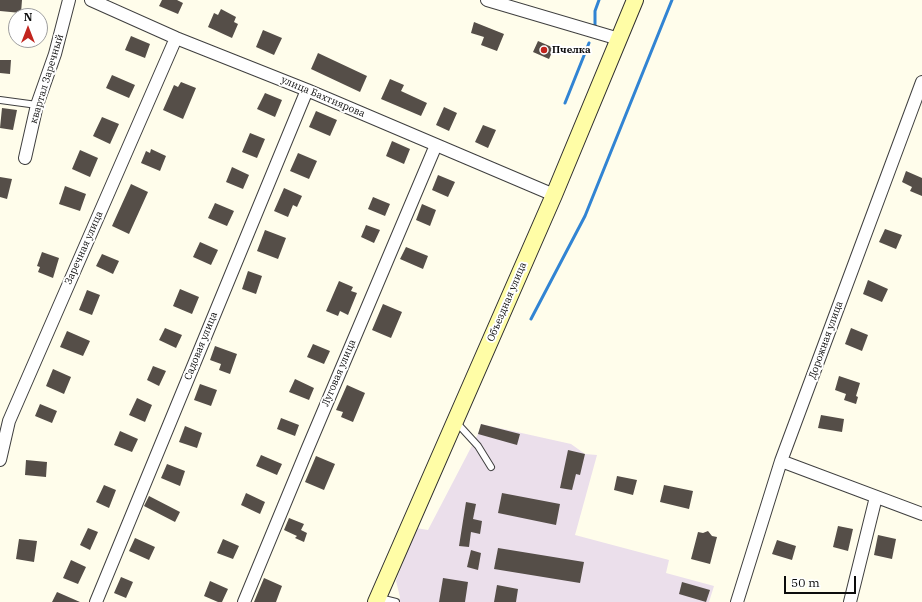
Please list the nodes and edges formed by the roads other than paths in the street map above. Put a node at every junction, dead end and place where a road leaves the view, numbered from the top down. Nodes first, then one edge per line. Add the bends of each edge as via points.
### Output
1 (69, 0) edge
2 (91, 0) edge
3 (488, 0) edge
4 (635, 0) edge
5 (176, 38) junction
6 (619, 39) junction
7 (922, 82) edge
8 (307, 90) junction
9 (0, 100) edge
10 (37, 105) junction
11 (436, 145) junction
12 (25, 158) dead end
13 (554, 195) junction
14 (456, 421) junction
15 (0, 460) edge
16 (781, 461) junction
17 (491, 467) dead end
18 (876, 497) junction
19 (922, 514) edge
20 (377, 600) edge
21 (96, 602) edge
22 (244, 602) edge
23 (396, 602) edge
24 (737, 602) edge
25 (850, 602) edge

1 - 10 street, квартал Заречный via 56,54
2 - 5 street, улица Бахтиярова
3 - 6 street
4 - 6 main road, Объездная улица
5 - 8 street, улица Бахтиярова
5 - 15 street, Заречная улица via 9,421
6 - 13 main road, Объездная улица
7 - 16 street, Дорожная улица
8 - 11 street, улица Бахтиярова
8 - 21 street, Садовая улица
9 - 10 lane
10 - 12 street, квартал Заречный
11 - 13 street, улица Бахтиярова
11 - 22 street, Луговая улица
13 - 14 main road, Объездная улица
14 - 17 lane via 478,446
14 - 20 main road, Объездная улица
16 - 18 street
16 - 24 street, Дорожная улица
18 - 19 street
18 - 25 street
20 - 23 lane

